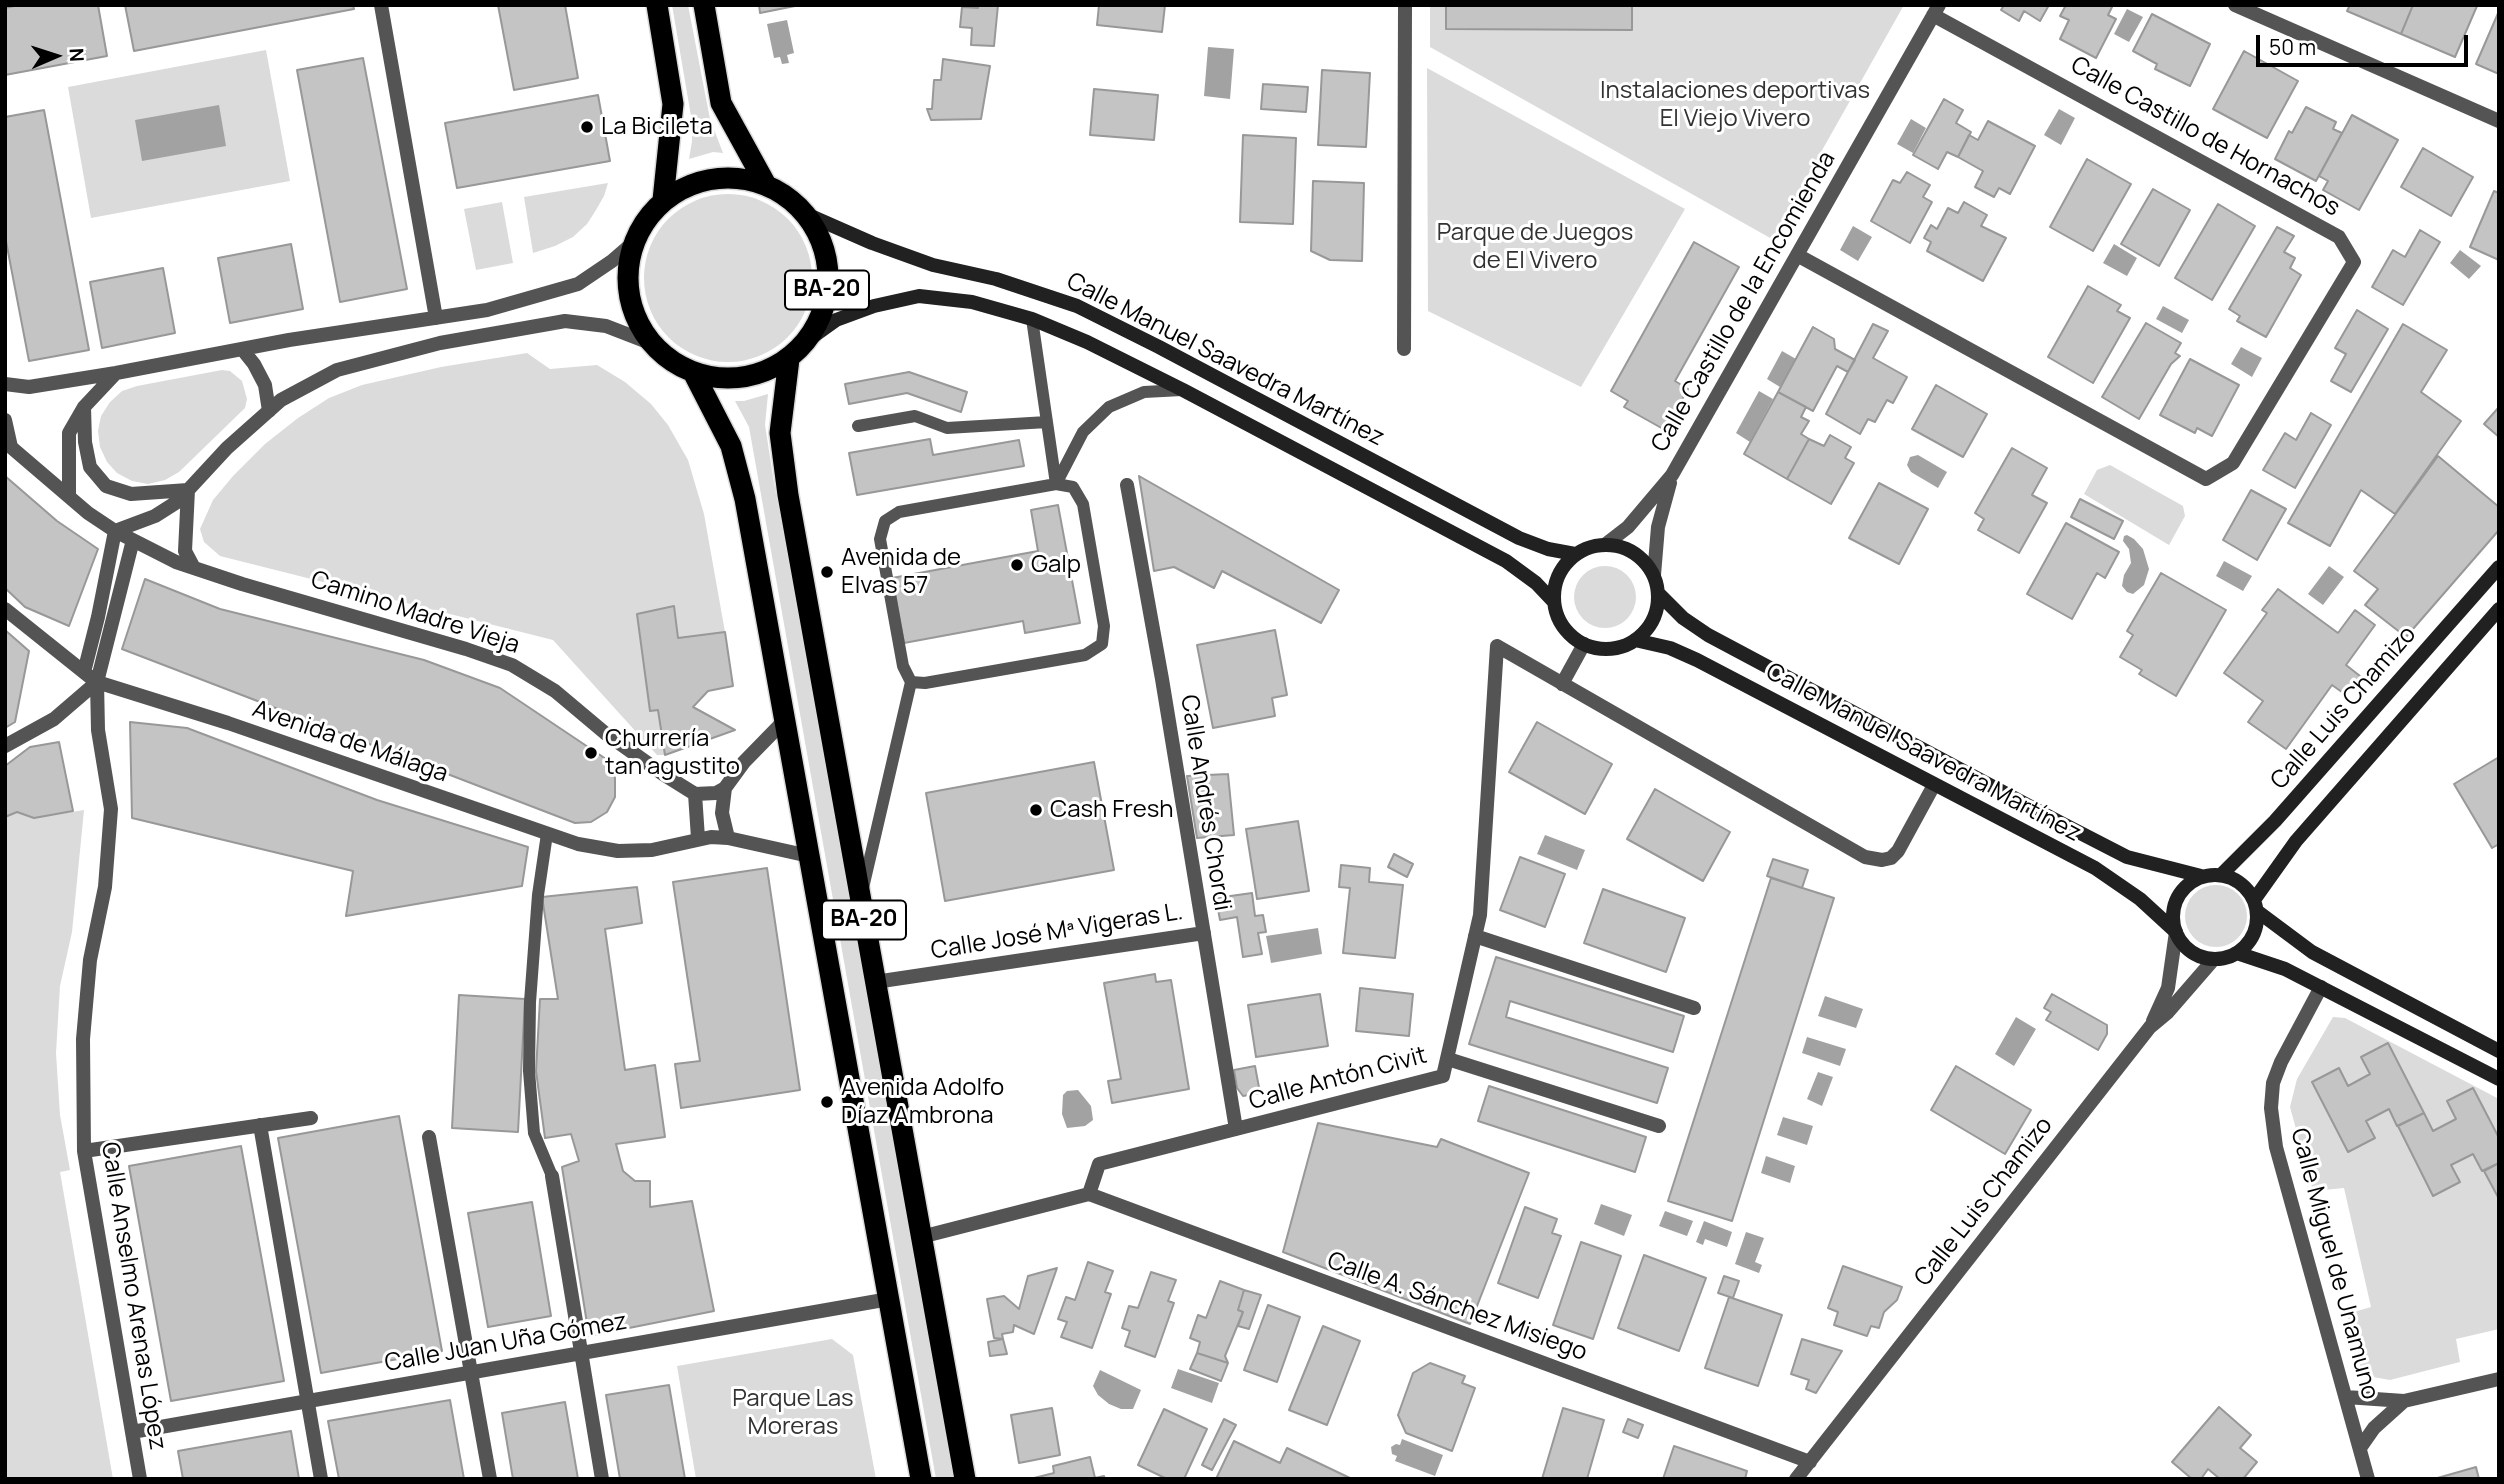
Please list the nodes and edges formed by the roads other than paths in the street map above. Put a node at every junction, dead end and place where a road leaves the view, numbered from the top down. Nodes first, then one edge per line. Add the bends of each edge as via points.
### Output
1 (381, 5) edge
2 (656, 5) edge
3 (704, 5) edge
4 (1405, 5) edge
5 (2235, 5) edge
6 (1936, 10) edge
7 (2499, 121) edge
8 (765, 183) junction
9 (663, 201) junction
10 (806, 214) junction
11 (634, 242) junction
12 (1797, 256) junction
13 (436, 318) junction
14 (1032, 320) junction
15 (808, 340) junction
16 (650, 343) junction
17 (242, 349) junction
18 (1404, 349) dead end
19 (789, 359) junction
20 (116, 373) junction
21 (694, 374) junction
22 (5, 384) edge
23 (1183, 390) junction
24 (84, 407) junction
25 (269, 411) junction
26 (5, 419) edge
27 (1047, 422) junction
28 (858, 426) dead end
29 (8, 445) edge
30 (1672, 475) junction
31 (1056, 484) junction
32 (1127, 485) dead end
33 (188, 489) junction
34 (69, 496) junction
35 (115, 531) junction
36 (133, 540) junction
37 (1606, 544) junction
38 (1575, 554) junction
39 (194, 568) junction
40 (2499, 568) edge
41 (1654, 575) junction
42 (1658, 593) junction
43 (1554, 602) junction
44 (5, 608) edge
45 (2499, 609) edge
46 (1635, 640) junction
47 (1584, 644) junction
48 (84, 672) junction
49 (97, 682) junction
50 (911, 682) junction
51 (1562, 684) junction
52 (784, 721) junction
53 (5, 746) edge
54 (1934, 785) junction
55 (725, 788) junction
56 (695, 794) junction
57 (547, 834) junction
58 (698, 838) junction
59 (728, 838) junction
60 (809, 856) junction
61 (2221, 875) junction
62 (2201, 876) junction
63 (860, 899) junction
64 (2256, 905) junction
65 (2176, 932) junction
66 (1204, 933) junction
67 (1475, 936) junction
68 (2237, 953) junction
69 (2214, 959) junction
70 (875, 982) junction
71 (2321, 987) junction
72 (1694, 1008) dead end
73 (2150, 1027) junction
74 (2499, 1051) edge
75 (1448, 1059) junction
76 (2499, 1079) edge
77 (311, 1118) dead end
78 (260, 1125) junction
79 (1659, 1126) dead end
80 (1236, 1129) junction
81 (429, 1137) dead end
82 (84, 1151) junction
83 (552, 1176) joint
84 (1089, 1194) junction
85 (921, 1237) junction
86 (889, 1299) junction
87 (581, 1353) junction
88 (471, 1372) junction
89 (2499, 1378) edge
90 (2346, 1397) junction
91 (307, 1401) junction
92 (2404, 1401) junction
93 (132, 1432) junction
94 (2360, 1448) junction
95 (1810, 1462) junction
96 (140, 1479) edge
97 (321, 1479) edge
98 (490, 1479) edge
99 (602, 1479) edge
100 (921, 1479) edge
101 (965, 1479) edge
102 (1796, 1479) edge
103 (2368, 1479) edge

1 - 13 street
2 - 9 highway via 673,104
3 - 8 highway, BA-20 via 721,103
4 - 18 street
5 - 7 street
6 - 12 street, Calle Castillo de la Encomienda
6 - 12 street, Calle Castillo de Hornachos via 2339,237 2354,262 2233,463 2206,479
8 - 9 highway, BA-20 via 726,177 693,183
8 - 10 highway, BA-20
9 - 11 highway, BA-20 via 643,223
10 - 15 highway, BA-20 via 822,241 829,275 823,314
10 - 38 main road, Calle Manuel Saavedra Martínez via 933,265 996,279 1077,306 1519,538
11 - 13 street via 578,284 487,310
11 - 16 highway, BA-20 via 627,272 635,317
12 - 30 street, Calle Castillo de la Encomienda
13 - 17 street
14 - 15 main road, Calle Manuel Saavedra Martínez via 972,302 919,296 836,320
14 - 23 main road, Calle Manuel Saavedra Martínez
14 - 27 lane
15 - 19 highway, BA-20
16 - 21 highway, BA-20
16 - 25 street via 606,326 565,321 453,341 337,370
17 - 20 street
17 - 25 street via 265,385
19 - 21 highway, BA-20 via 766,372 724,379
19 - 63 highway, BA-20 via 780,433 788,495
20 - 22 street via 29,387
20 - 24 street
21 - 52 highway, BA-20 via 731,446 745,499
23 - 31 lane via 1144,392 1109,407 1083,432
23 - 43 main road, Calle Manuel Saavedra Martínez via 1506,561
24 - 33 street via 90,467 106,486 131,494
24 - 34 street via 69,432
25 - 33 street
26 - 29 street
27 - 28 lane via 947,428 915,416
27 - 31 lane
29 - 34 street, Camino Madre Vieja
30 - 37 street, Calle Castillo de la Encomienda via 1628,527
30 - 41 street, Calle Castillo de la Encomienda via 1658,527
31 - 50 lane via 899,512 885,522 880,539 903,666
31 - 50 lane via 1073,487 1083,504 1104,625 1102,644 1085,655
32 - 66 street, Calle Andrés Chordi
33 - 35 street via 155,516
33 - 39 street via 185,551
34 - 35 street, Camino Madre Vieja
35 - 36 street, Camino Madre Vieja
35 - 48 street
36 - 39 street, Camino Madre Vieja
36 - 49 street, Calle Anselmo Arenas López
37 - 38 main road
37 - 41 main road via 1638,555
38 - 43 main road via 1556,580
39 - 56 street, Camino Madre Vieja via 512,665 555,691 605,733
40 - 61 main road, Calle Luis Chamizo via 2275,821
41 - 42 main road
42 - 46 main road via 1655,615
42 - 62 main road, Calle Manuel Saavedra Martínez via 1708,635 2059,822 2127,857
43 - 47 main road via 1569,634
44 - 48 street
45 - 64 main road, Calle Luis Chamizo via 2296,841
46 - 47 main road via 1610,649
46 - 54 main road, Calle Manuel Saavedra Martínez via 1697,660
47 - 51 street
48 - 49 street
49 - 53 street via 54,719
49 - 57 street, Avenida de Málaga
49 - 82 street, Calle Anselmo Arenas López via 98,730 111,808 105,887 90,960 83,1039
50 - 63 lane
51 - 54 street via 1865,858 1891,858 1898,851
51 - 67 street, Calle Antón Civit via 1497,646
52 - 55 street
52 - 60 highway, BA-20
54 - 65 main road, Calle Manuel Saavedra Martínez via 2095,868 2140,899
55 - 56 street
55 - 59 street via 722,813
56 - 58 street
57 - 58 street, Avenida de Málaga via 618,851 652,850
57 - 83 lane via 535,935 529,1071 534,1133
58 - 59 street, Avenida de Málaga
59 - 60 street, Avenida de Málaga
60 - 86 highway, BA-20
61 - 62 main road
61 - 64 main road via 2248,889
62 - 65 main road via 2190,882 2177,900
63 - 70 highway, BA-20
64 - 68 main road via 2253,935
64 - 74 main road via 2312,952
65 - 69 main road via 2191,952
65 - 73 street via 2168,988
66 - 70 street, Calle José Mª Vigeras L.
66 - 80 street, Calle Andrés Chordi
67 - 72 street
67 - 75 street, Calle Antón Civit
68 - 69 main road
68 - 71 main road
69 - 73 street, Calle Luis Chamizo
70 - 85 highway, BA-20
71 - 76 main road
71 - 90 street, Calle Miguel de Unamuno via 2281,1062 2273,1083 2272,1108 2276,1147
73 - 95 street, Calle Luis Chamizo
75 - 79 street
75 - 80 street, Calle Antón Civit via 1443,1076
77 - 78 street
78 - 82 street
78 - 91 street
80 - 84 street, Calle Antón Civit via 1100,1164
81 - 88 street
82 - 93 street, Calle Anselmo Arenas López
83 - 87 street
84 - 85 street
84 - 95 street, Calle A. Sánchez Misiego
85 - 101 highway, BA-20
86 - 87 street, Calle Juan Uña Gómez
86 - 100 highway, BA-20
87 - 88 street, Calle Juan Uña Gómez
87 - 99 street
88 - 91 street, Calle Juan Uña Gómez
88 - 98 street
89 - 92 street
90 - 92 street
90 - 94 street, Calle Miguel de Unamuno
91 - 93 street, Calle Juan Uña Gómez
91 - 97 street
92 - 94 street
93 - 96 street, Calle Anselmo Arenas López
94 - 103 street, Calle Miguel de Unamuno
95 - 102 street, Calle Luis Chamizo

